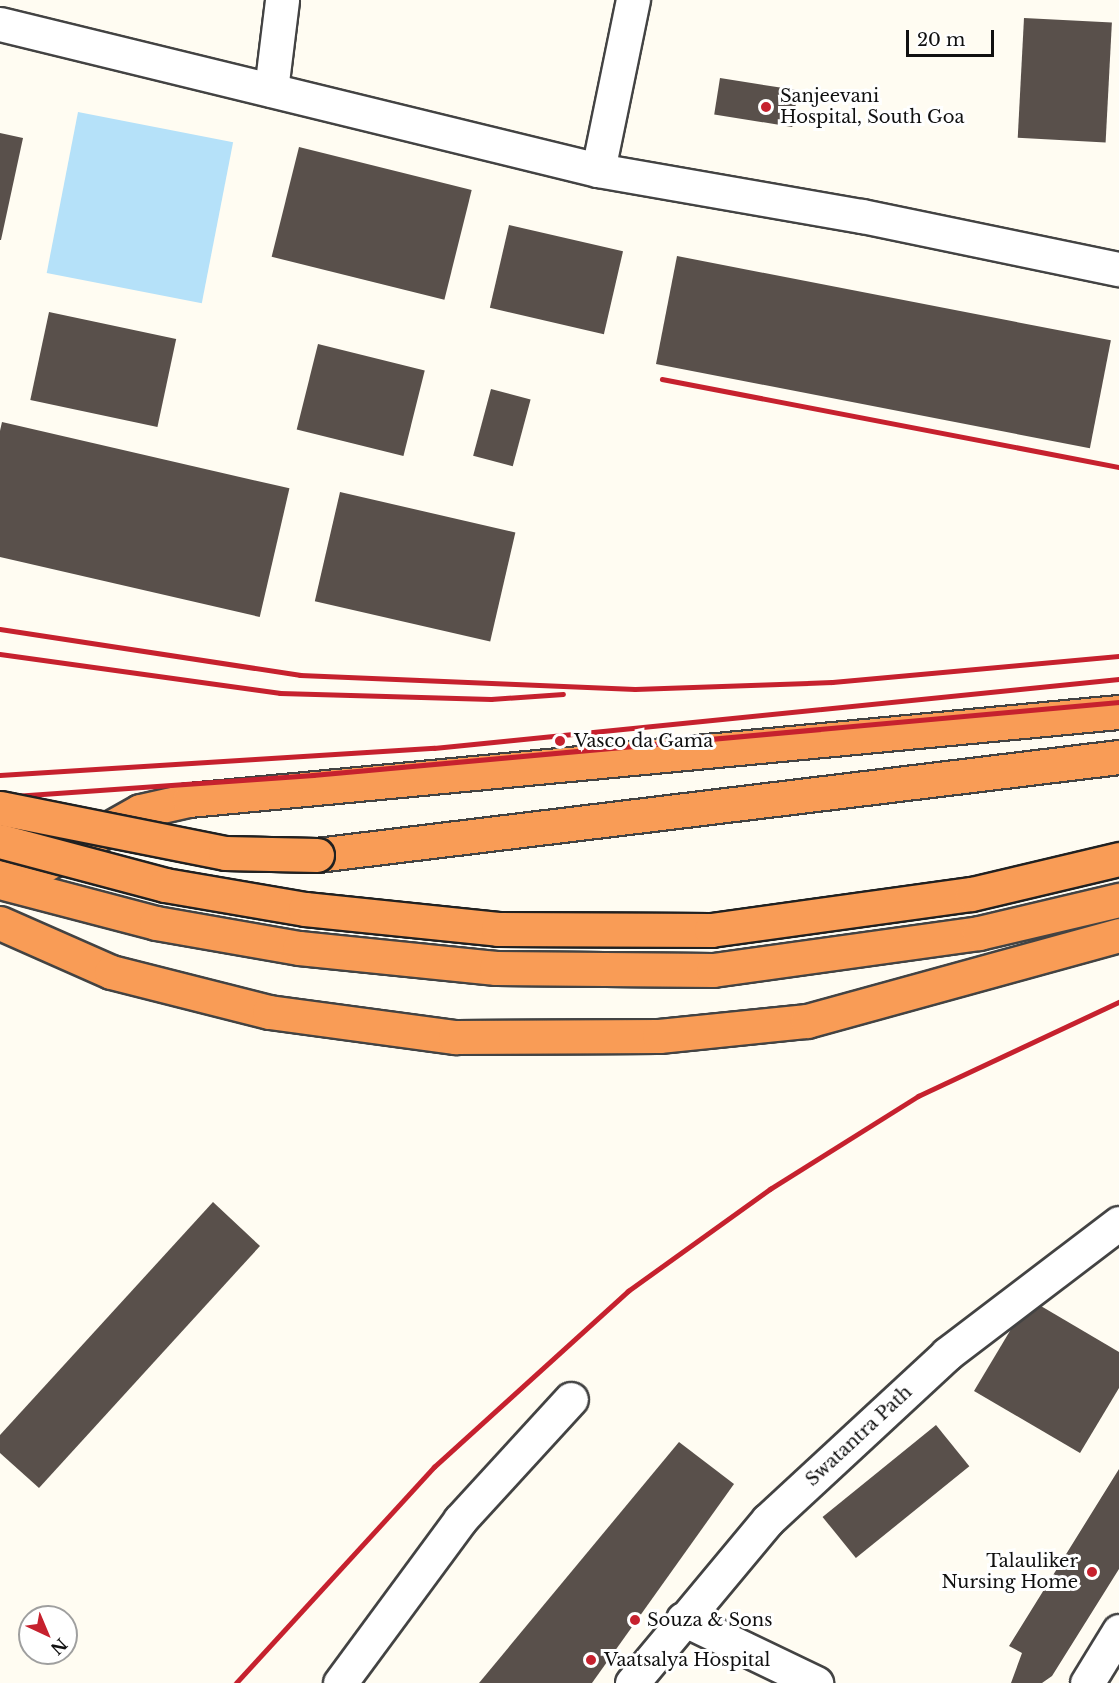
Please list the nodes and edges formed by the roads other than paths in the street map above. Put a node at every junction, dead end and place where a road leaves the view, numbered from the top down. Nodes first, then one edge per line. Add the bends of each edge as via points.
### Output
1 (282, 0) edge
2 (633, 0) edge
3 (0, 24) edge
4 (271, 90) junction
5 (598, 170) junction
6 (1119, 269) edge
7 (1119, 712) edge
8 (1119, 757) edge
9 (0, 808) edge
10 (0, 841) edge
11 (1119, 859) edge
12 (0, 867) edge
13 (0, 882) edge
14 (1119, 900) edge
15 (0, 923) edge
16 (1119, 935) edge
17 (1119, 1224) edge
18 (571, 1399) dead end
19 (684, 1619) junction
20 (1119, 1631) edge
21 (340, 1683) edge
22 (632, 1683) edge
23 (816, 1683) edge
24 (1088, 1683) edge

1 - 4 street
2 - 5 street
3 - 4 street
4 - 5 street
5 - 6 street via 862,216
7 - 12 highway via 189,800 140,811 37,869
8 - 9 highway, bridge via 317,855 225,853
10 - 11 highway, bridge via 165,885 305,909 498,929 711,930 972,894
13 - 14 highway via 156,923 299,948 496,968 713,970 979,933
15 - 16 highway via 111,972 156,984 269,1012 455,1037 659,1036 807,1020 882,1003
17 - 19 street, Swatantra Path via 947,1354 768,1520
18 - 21 street via 460,1520
19 - 22 street, Swatantra Path
19 - 23 street
20 - 24 street

